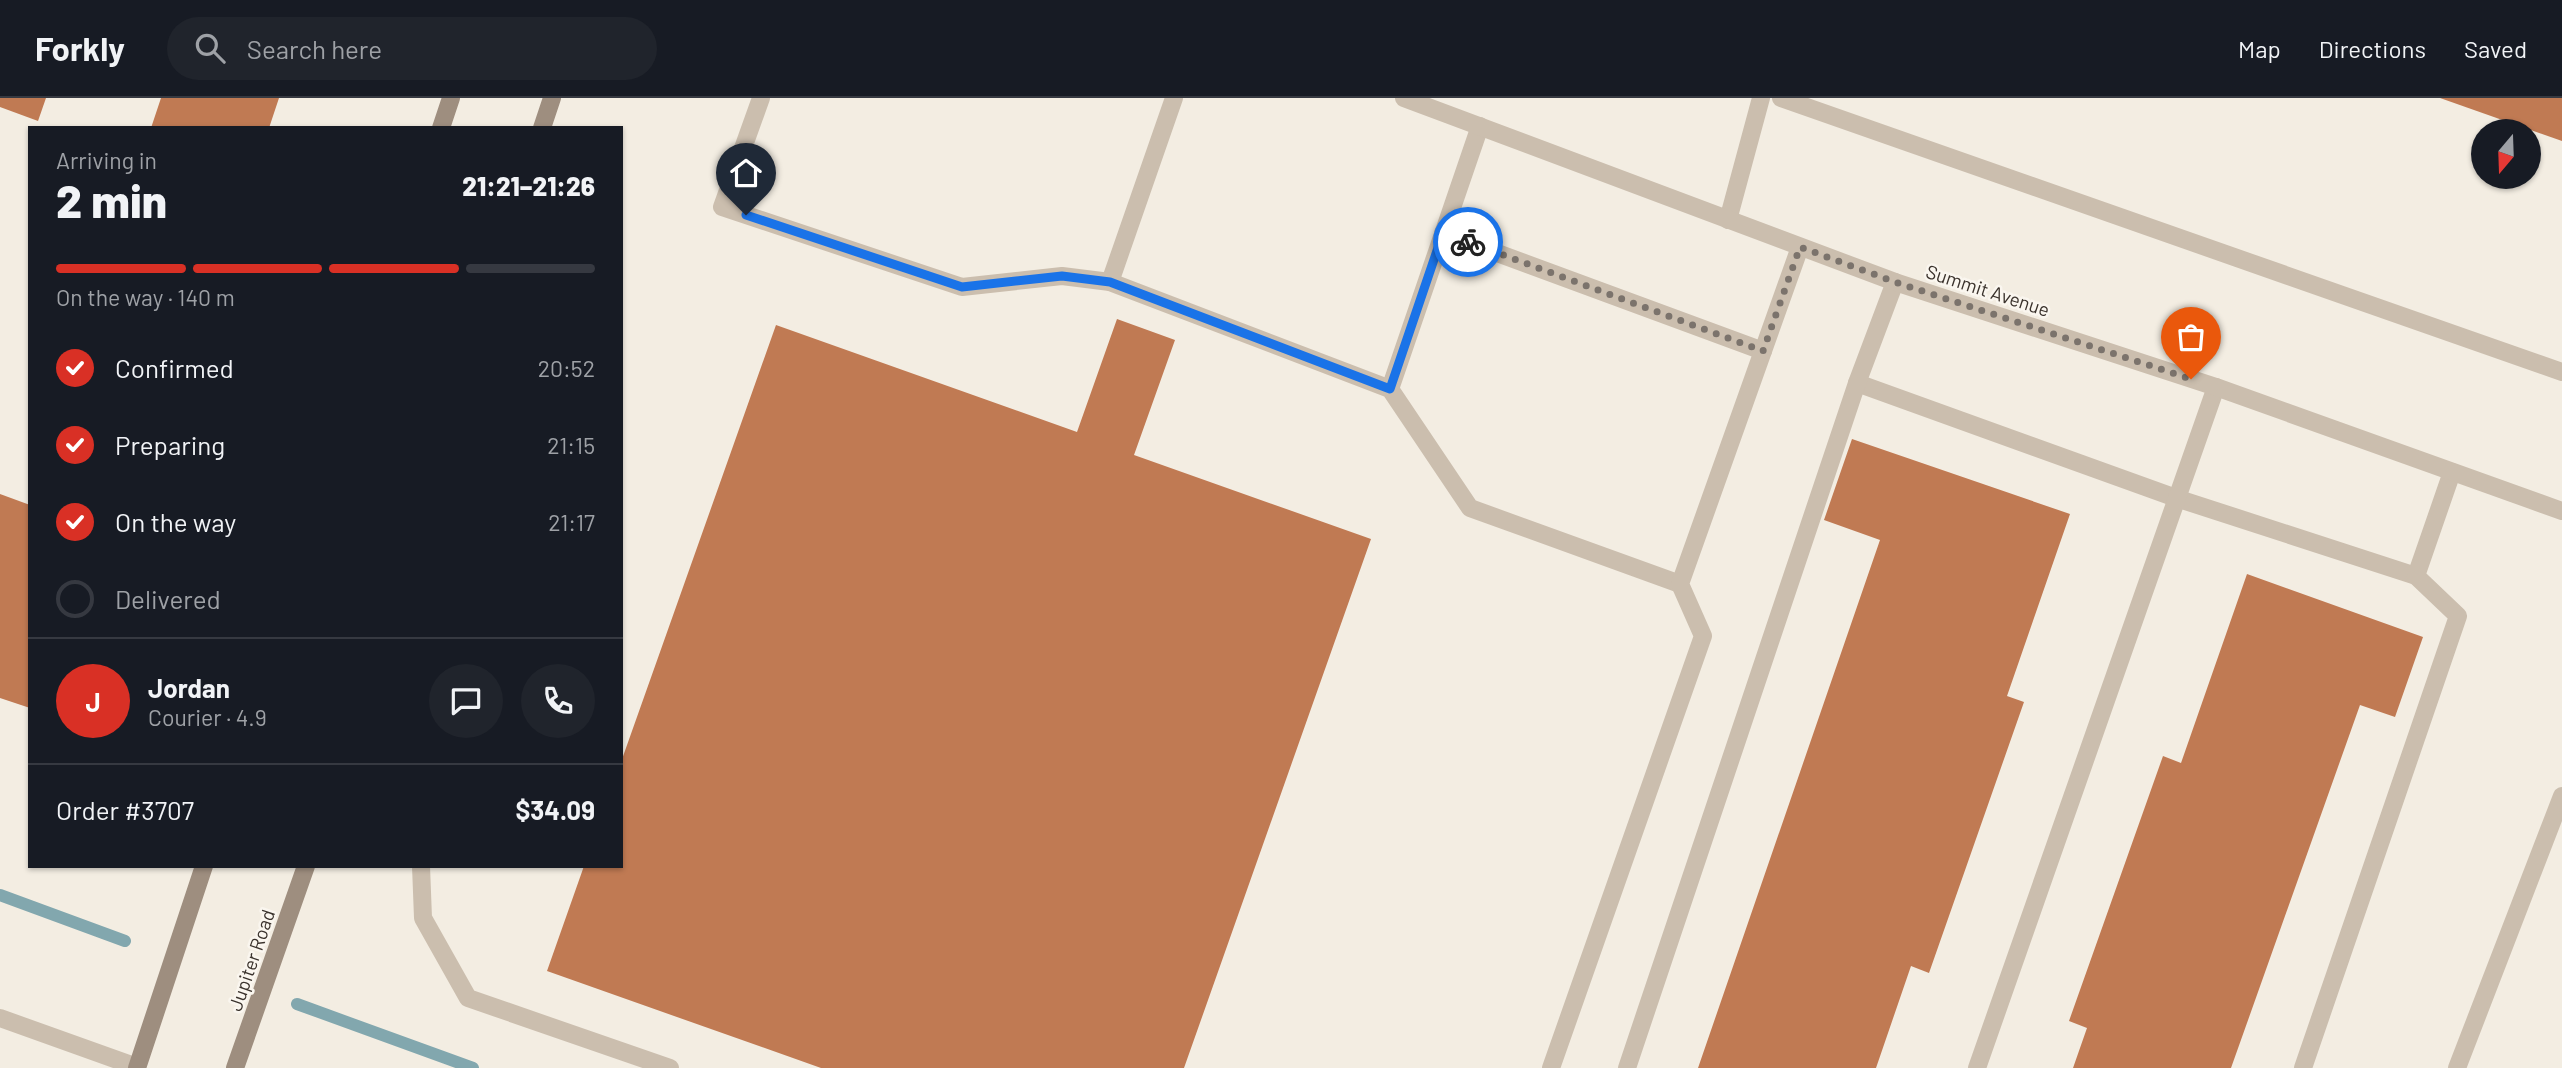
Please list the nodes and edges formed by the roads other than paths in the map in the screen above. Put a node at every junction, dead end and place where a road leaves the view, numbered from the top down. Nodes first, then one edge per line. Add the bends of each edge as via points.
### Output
1 (451, 98) edge
2 (552, 98) edge
3 (761, 98) edge
4 (1174, 98) edge
5 (1404, 98) edge
6 (1761, 98) edge
7 (1782, 98) edge
8 (443, 126) edge
9 (543, 126) edge
10 (1480, 126) junction
11 (1728, 220) junction
12 (1443, 233) junction
13 (1800, 247) junction
14 (1110, 282) junction
15 (1895, 282) junction
16 (1763, 351) junction
17 (2562, 372) edge
18 (1857, 383) junction
19 (2216, 387) junction
20 (1390, 389) junction
21 (2452, 472) junction
22 (2176, 498) junction
23 (2562, 511) edge
24 (2416, 576) junction
25 (1680, 584) junction
26 (2562, 796) edge
27 (203, 868) edge
28 (305, 868) edge
29 (421, 868) edge
30 (0, 1018) edge
31 (137, 1068) edge
32 (235, 1068) edge
33 (670, 1068) edge
34 (1551, 1068) edge
35 (1627, 1068) edge
36 (1977, 1068) edge
37 (2303, 1068) edge
38 (2457, 1068) edge

1 - 8 main road
2 - 9 main road
3 - 14 street via 722,208 962,287 1062,276
4 - 14 street
5 - 10 street, Summit Avenue
6 - 11 street
7 - 17 street
10 - 11 street, Summit Avenue
10 - 12 street
11 - 13 street, Summit Avenue
12 - 16 street
12 - 20 street
13 - 15 street, Summit Avenue
13 - 16 street
14 - 20 street
15 - 18 street
15 - 19 street, Summit Avenue
16 - 25 street
18 - 22 street
18 - 35 street
19 - 21 street, Summit Avenue
19 - 22 street
20 - 25 street via 1470,508
21 - 23 street, Summit Avenue
21 - 24 street
22 - 24 street
22 - 36 street
24 - 37 street via 2458,616
25 - 34 street via 1703,636
26 - 38 street
27 - 31 main road
28 - 32 main road, Jupiter Road
29 - 33 street via 423,918 468,998
30 - 31 street

